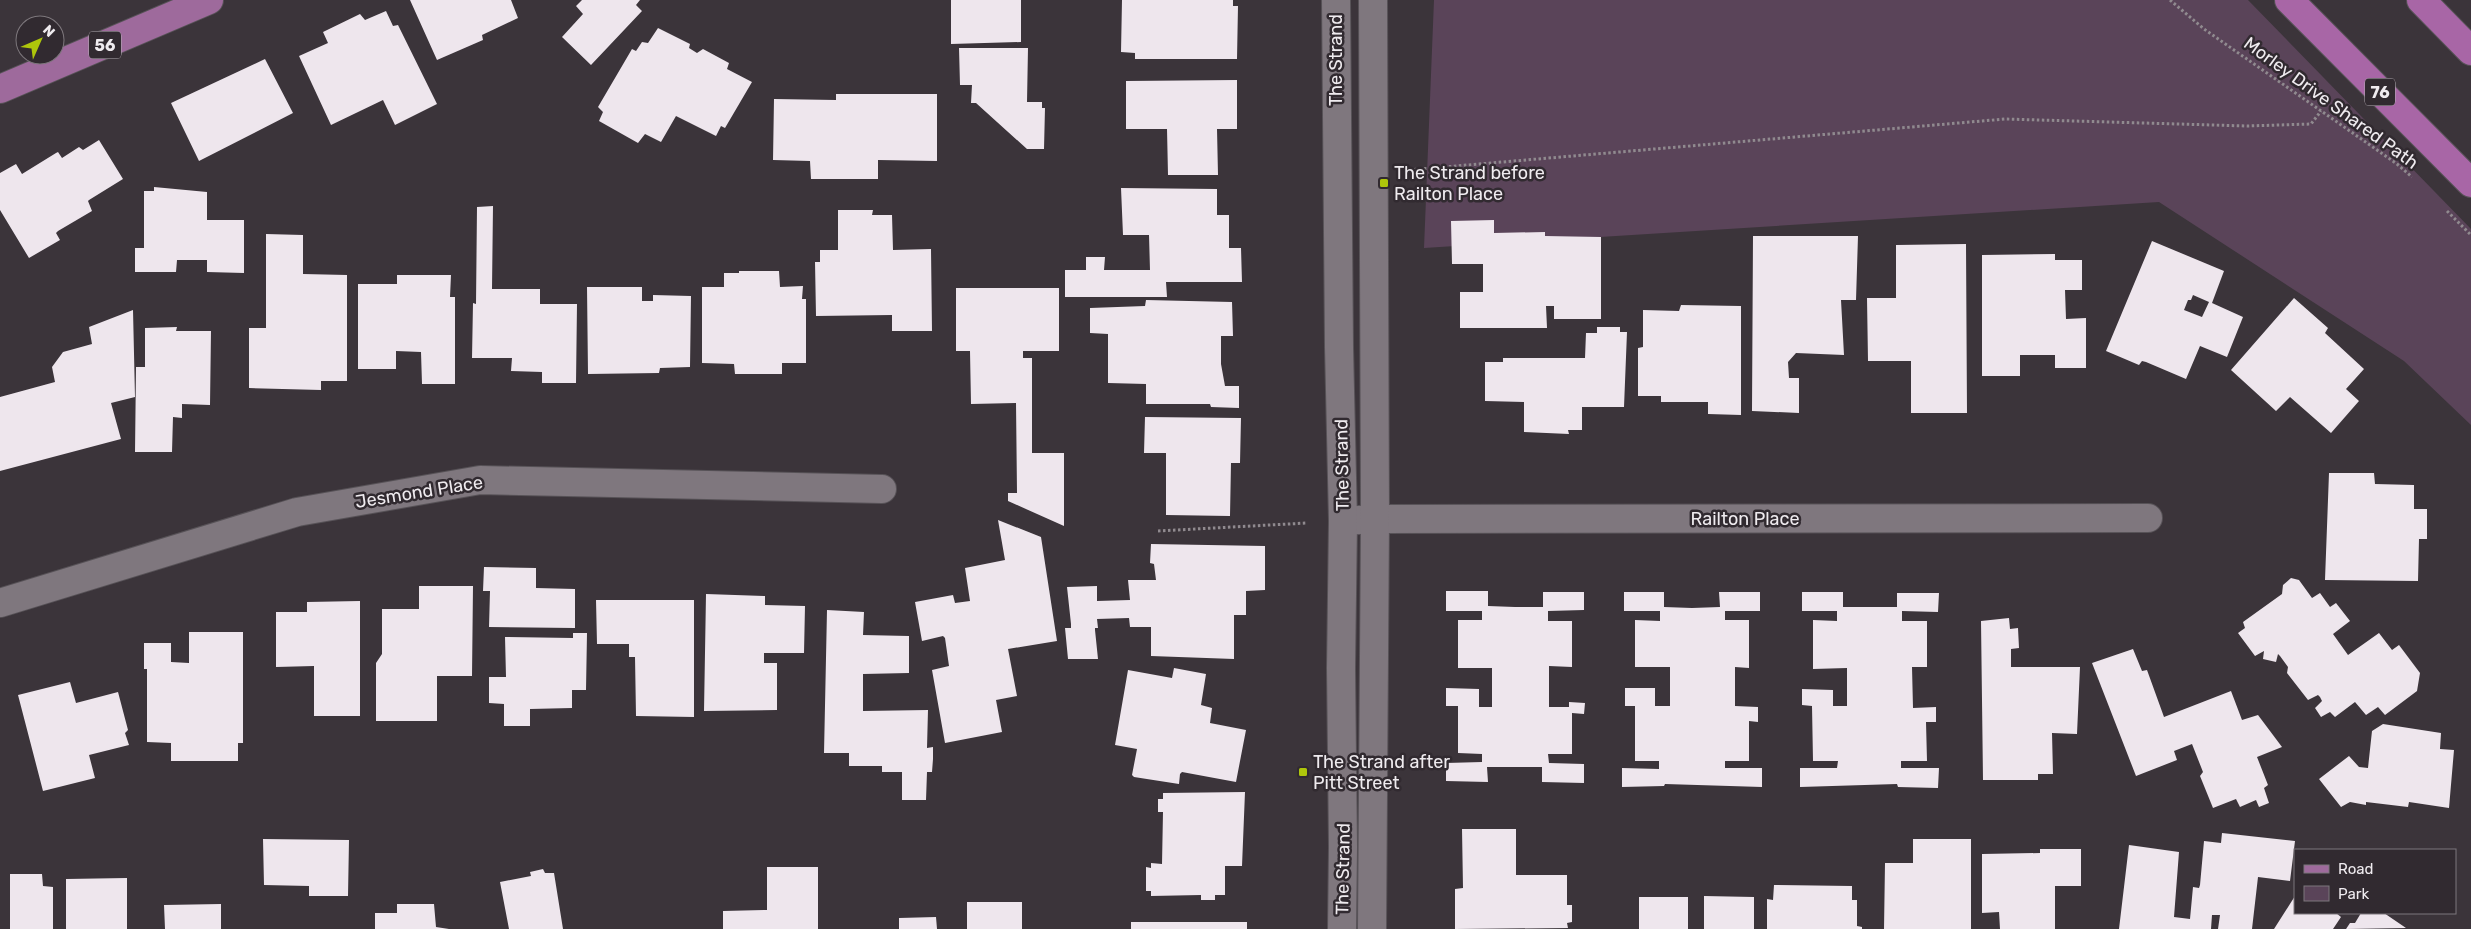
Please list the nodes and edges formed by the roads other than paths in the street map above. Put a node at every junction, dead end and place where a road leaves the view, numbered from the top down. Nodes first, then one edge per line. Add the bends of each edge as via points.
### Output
1 (209, 0) edge
2 (1336, 0) edge
3 (1373, 0) edge
4 (2289, 0) edge
5 (2421, 0) edge
6 (2471, 51) edge
7 (0, 90) edge
8 (2471, 184) edge
9 (882, 488) dead end
10 (2148, 518) dead end
11 (1375, 519) junction
12 (1343, 521) junction
13 (0, 603) edge
14 (1342, 929) edge
15 (1372, 929) edge

1 - 7 main road, 56
2 - 12 street, The Strand
3 - 11 street, The Strand
4 - 8 highway, 76
5 - 6 highway
9 - 13 street, Jesmond Place via 480,480 297,512
10 - 11 street, Railton Place
11 - 12 street, Railton Place
11 - 15 street, The Strand
12 - 14 street, The Strand

